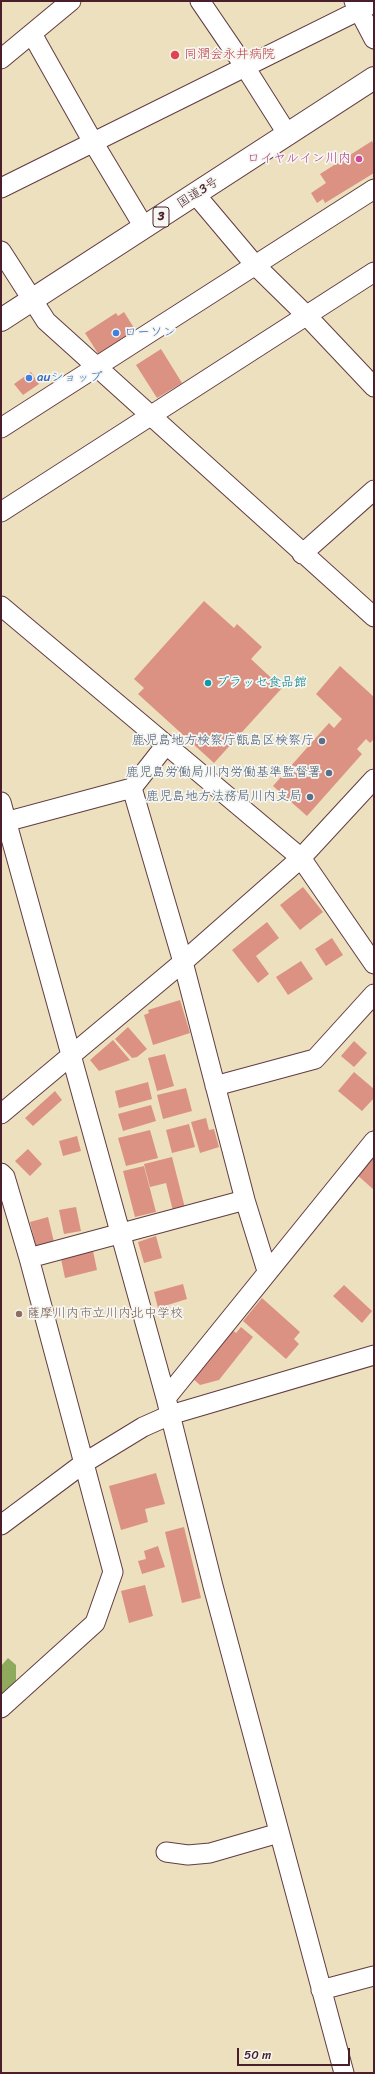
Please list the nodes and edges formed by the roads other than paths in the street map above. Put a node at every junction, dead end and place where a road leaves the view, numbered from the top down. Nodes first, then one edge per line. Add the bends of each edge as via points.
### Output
1 (71, 1) edge
2 (200, 1) edge
3 (363, 4) edge
4 (32, 34) junction
5 (374, 39) edge
6 (1, 59) edge
7 (245, 67) junction
8 (374, 78) edge
9 (288, 135) junction
10 (93, 142) junction
11 (1, 188) edge
12 (374, 189) edge
13 (196, 195) junction
14 (144, 227) junction
15 (1, 251) edge
16 (255, 265) junction
17 (374, 272) edge
18 (33, 299) junction
19 (306, 315) junction
20 (1, 320) edge
21 (96, 367) junction
22 (371, 378) edge
23 (152, 416) junction
24 (1, 428) edge
25 (374, 490) edge
26 (1, 512) edge
27 (302, 554) junction
28 (1, 607) edge
29 (374, 617) edge
30 (165, 746) junction
31 (374, 779) edge
32 (132, 788) junction
33 (1, 802) edge
34 (4, 822) edge
35 (301, 858) junction
36 (183, 962) junction
37 (374, 964) edge
38 (374, 994) edge
39 (72, 1055) junction
40 (216, 1086) junction
41 (1, 1114) edge
42 (374, 1141) edge
43 (1, 1173) edge
44 (246, 1200) junction
45 (119, 1233) junction
46 (29, 1258) junction
47 (267, 1271) junction
48 (374, 1355) edge
49 (168, 1406) junction
50 (84, 1463) junction
51 (1, 1525) edge
52 (1, 1708) edge
53 (279, 1833) junction
54 (166, 1852) dead end
55 (374, 1976) edge
56 (321, 1990) junction
57 (344, 2073) edge

1 - 4 street
2 - 7 street
3 - 5 street
3 - 7 street
4 - 6 street
4 - 10 street
7 - 9 street
7 - 10 street
8 - 9 highway, 国道3号 / 3
9 - 13 highway, 国道3号 / 3
10 - 11 street
10 - 14 street
12 - 16 street
13 - 14 highway, 国道3号 / 3
13 - 16 street
14 - 18 highway, 国道3号 / 3
15 - 18 street
16 - 19 street
16 - 21 street
17 - 19 street
18 - 20 highway, 国道3号 / 3
18 - 21 street via 46,321
19 - 22 street
19 - 23 street
21 - 23 street
21 - 24 street
23 - 26 street
23 - 27 street
25 - 27 street
27 - 29 street
28 - 30 street
30 - 32 street
30 - 35 street
31 - 35 street
32 - 34 street
32 - 36 street
33 - 34 street
34 - 39 street
35 - 36 street
35 - 37 street
36 - 39 street
36 - 40 street
38 - 40 street via 315,1059
39 - 41 street
39 - 45 street
40 - 44 street
42 - 47 street
43 - 46 street via 5,1177
44 - 45 street
44 - 47 street
45 - 46 street
45 - 49 street
46 - 50 street
47 - 49 street
48 - 49 street
49 - 50 street via 143,1427
49 - 53 street
50 - 51 street
50 - 52 street via 114,1572 95,1623
53 - 54 street via 210,1853 188,1855
53 - 56 street
55 - 56 street
56 - 57 street

